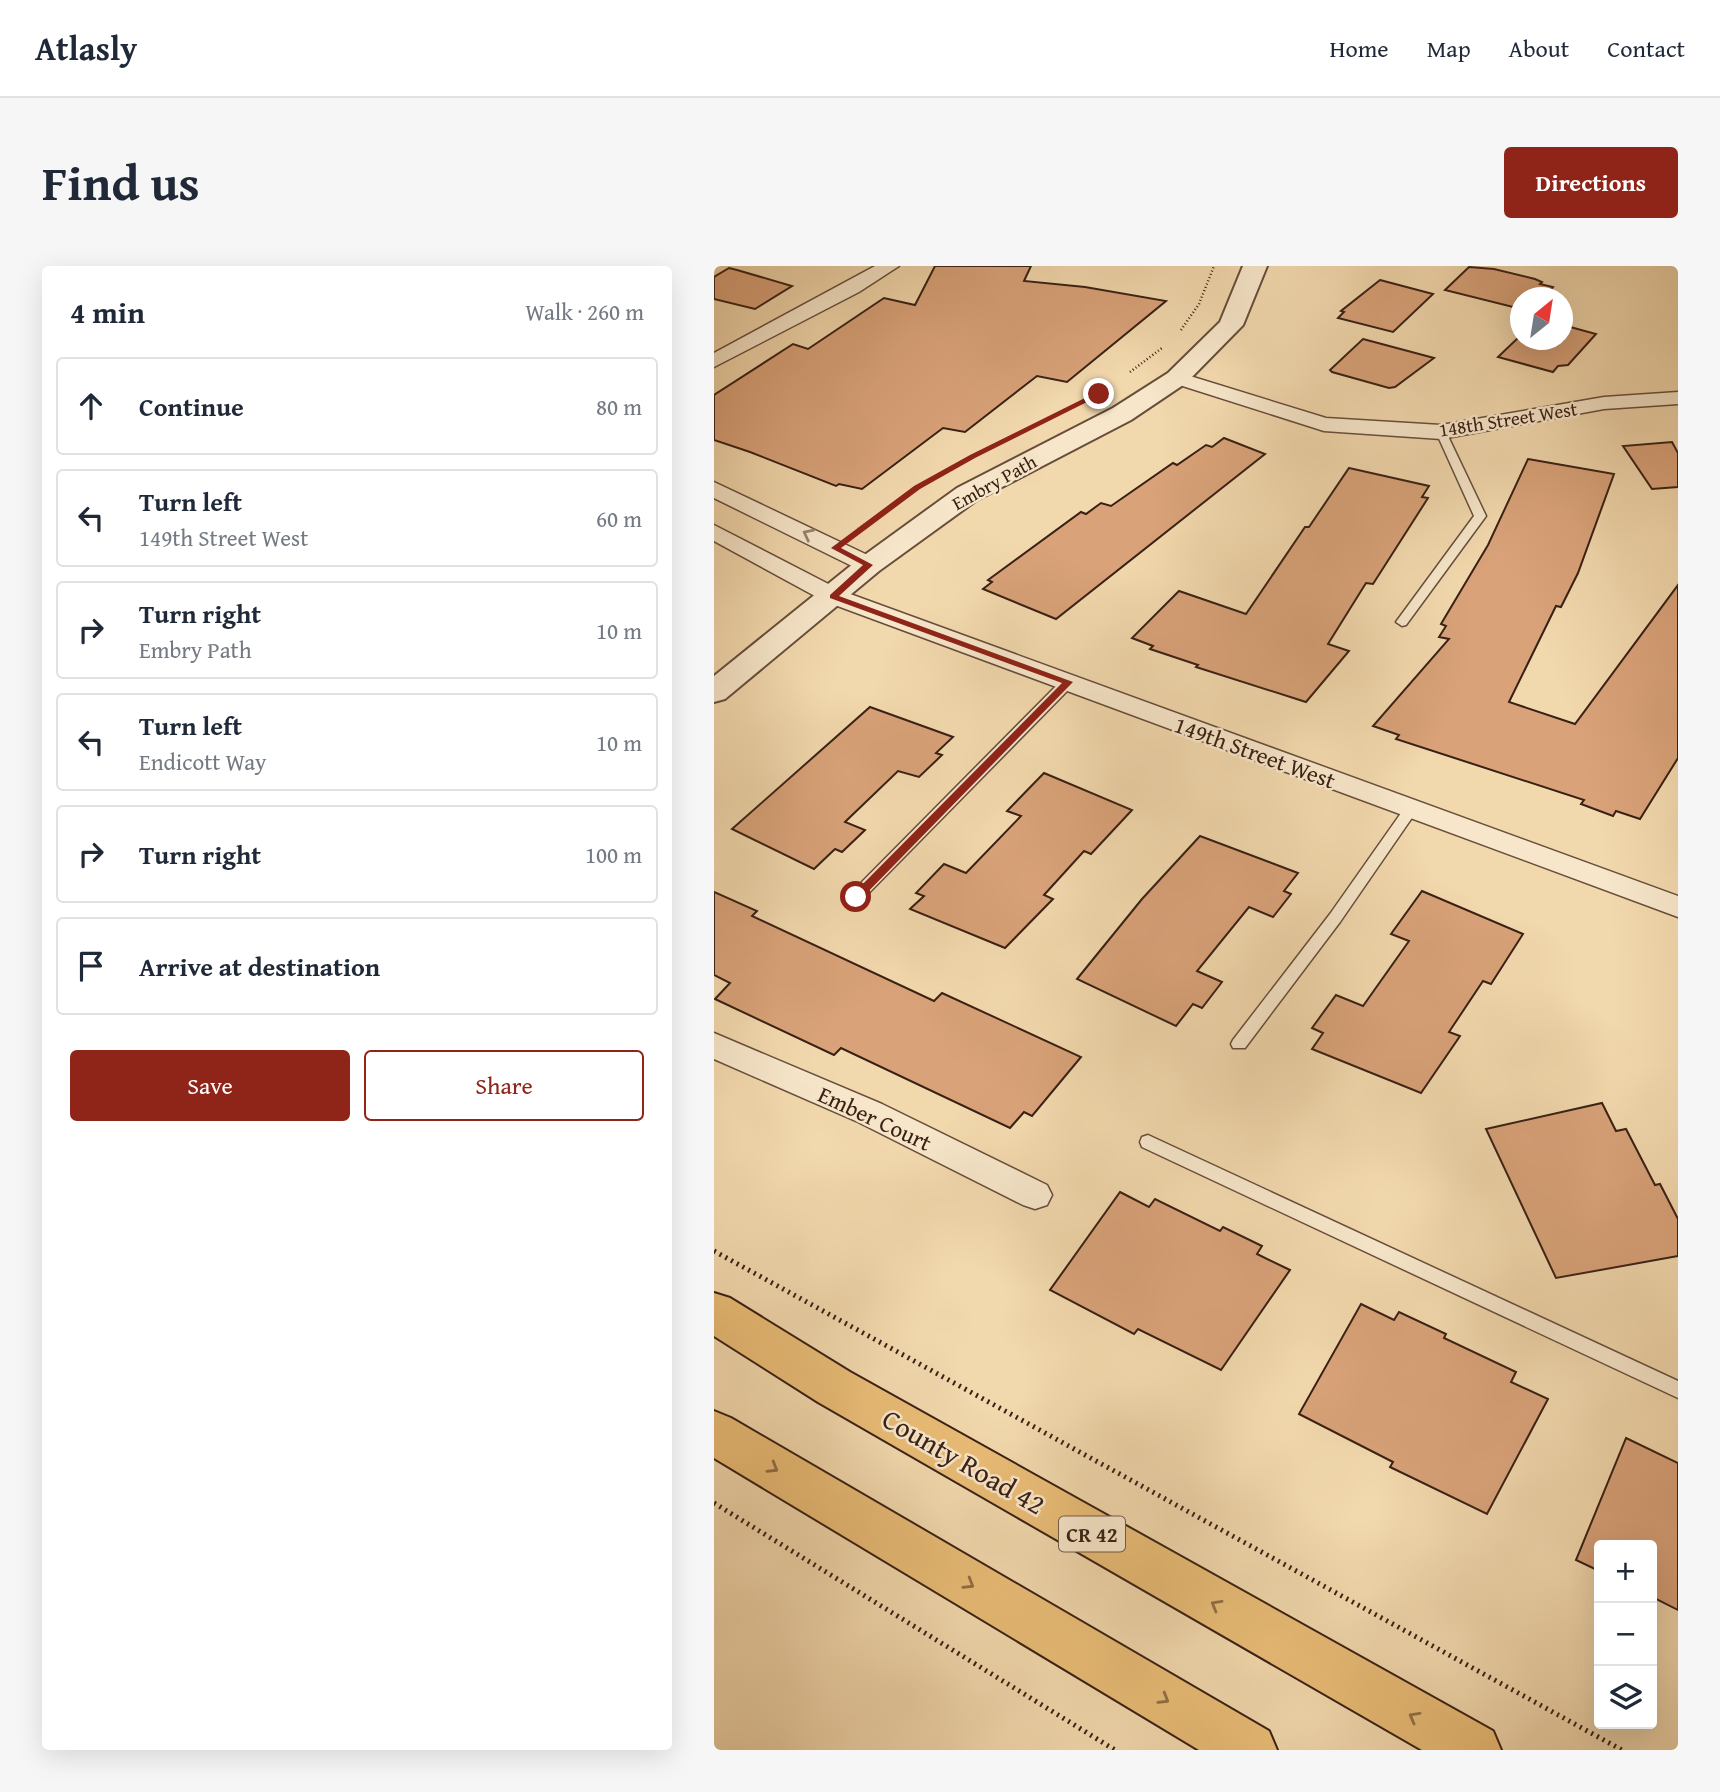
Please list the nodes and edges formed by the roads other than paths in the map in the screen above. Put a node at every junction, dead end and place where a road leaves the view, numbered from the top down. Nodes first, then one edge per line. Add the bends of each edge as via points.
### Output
1 (889, 266) edge
2 (1255, 266) edge
3 (714, 361) edge
4 (1177, 378) junction
5 (1678, 398) edge
6 (1441, 432) junction
7 (714, 489) edge
8 (714, 532) edge
9 (869, 565) junction
10 (833, 596) junction
11 (1402, 622) dead end
12 (1068, 682) junction
13 (714, 692) edge
14 (1411, 809) junction
15 (856, 897) dead end
16 (1678, 907) edge
17 (1239, 1044) dead end
18 (714, 1045) edge
19 (1148, 1142) dead end
20 (1035, 1195) dead end
21 (714, 1312) edge
22 (714, 1344) edge
23 (834, 1387) junction
24 (1678, 1390) edge
25 (714, 1433) edge
26 (1250, 1750) edge
27 (1474, 1750) edge

1 - 3 street
2 - 4 street, Embry Path via 1231,325
4 - 6 street, 148th Street West via 1324,424
4 - 9 street, Embry Path via 1122,414 967,494
5 - 6 street, 148th Street West via 1604,403
6 - 11 lane via 1480,516
9 -> 7 street
8 - 10 street, 149th Street West
9 - 10 street, Embry Path
10 - 12 street, 149th Street West
10 - 13 street, Embry Path
12 - 14 street, 149th Street West
12 - 15 lane
14 - 16 street, 149th Street West
14 - 17 lane
18 - 20 street, Ember Court via 870,1113
19 - 24 lane
21 - 23 highway, County Road 42 / CR 42
22 - 23 highway via 780,1373
27 -> 23 highway, County Road 42 / CR 42
25 -> 26 highway

